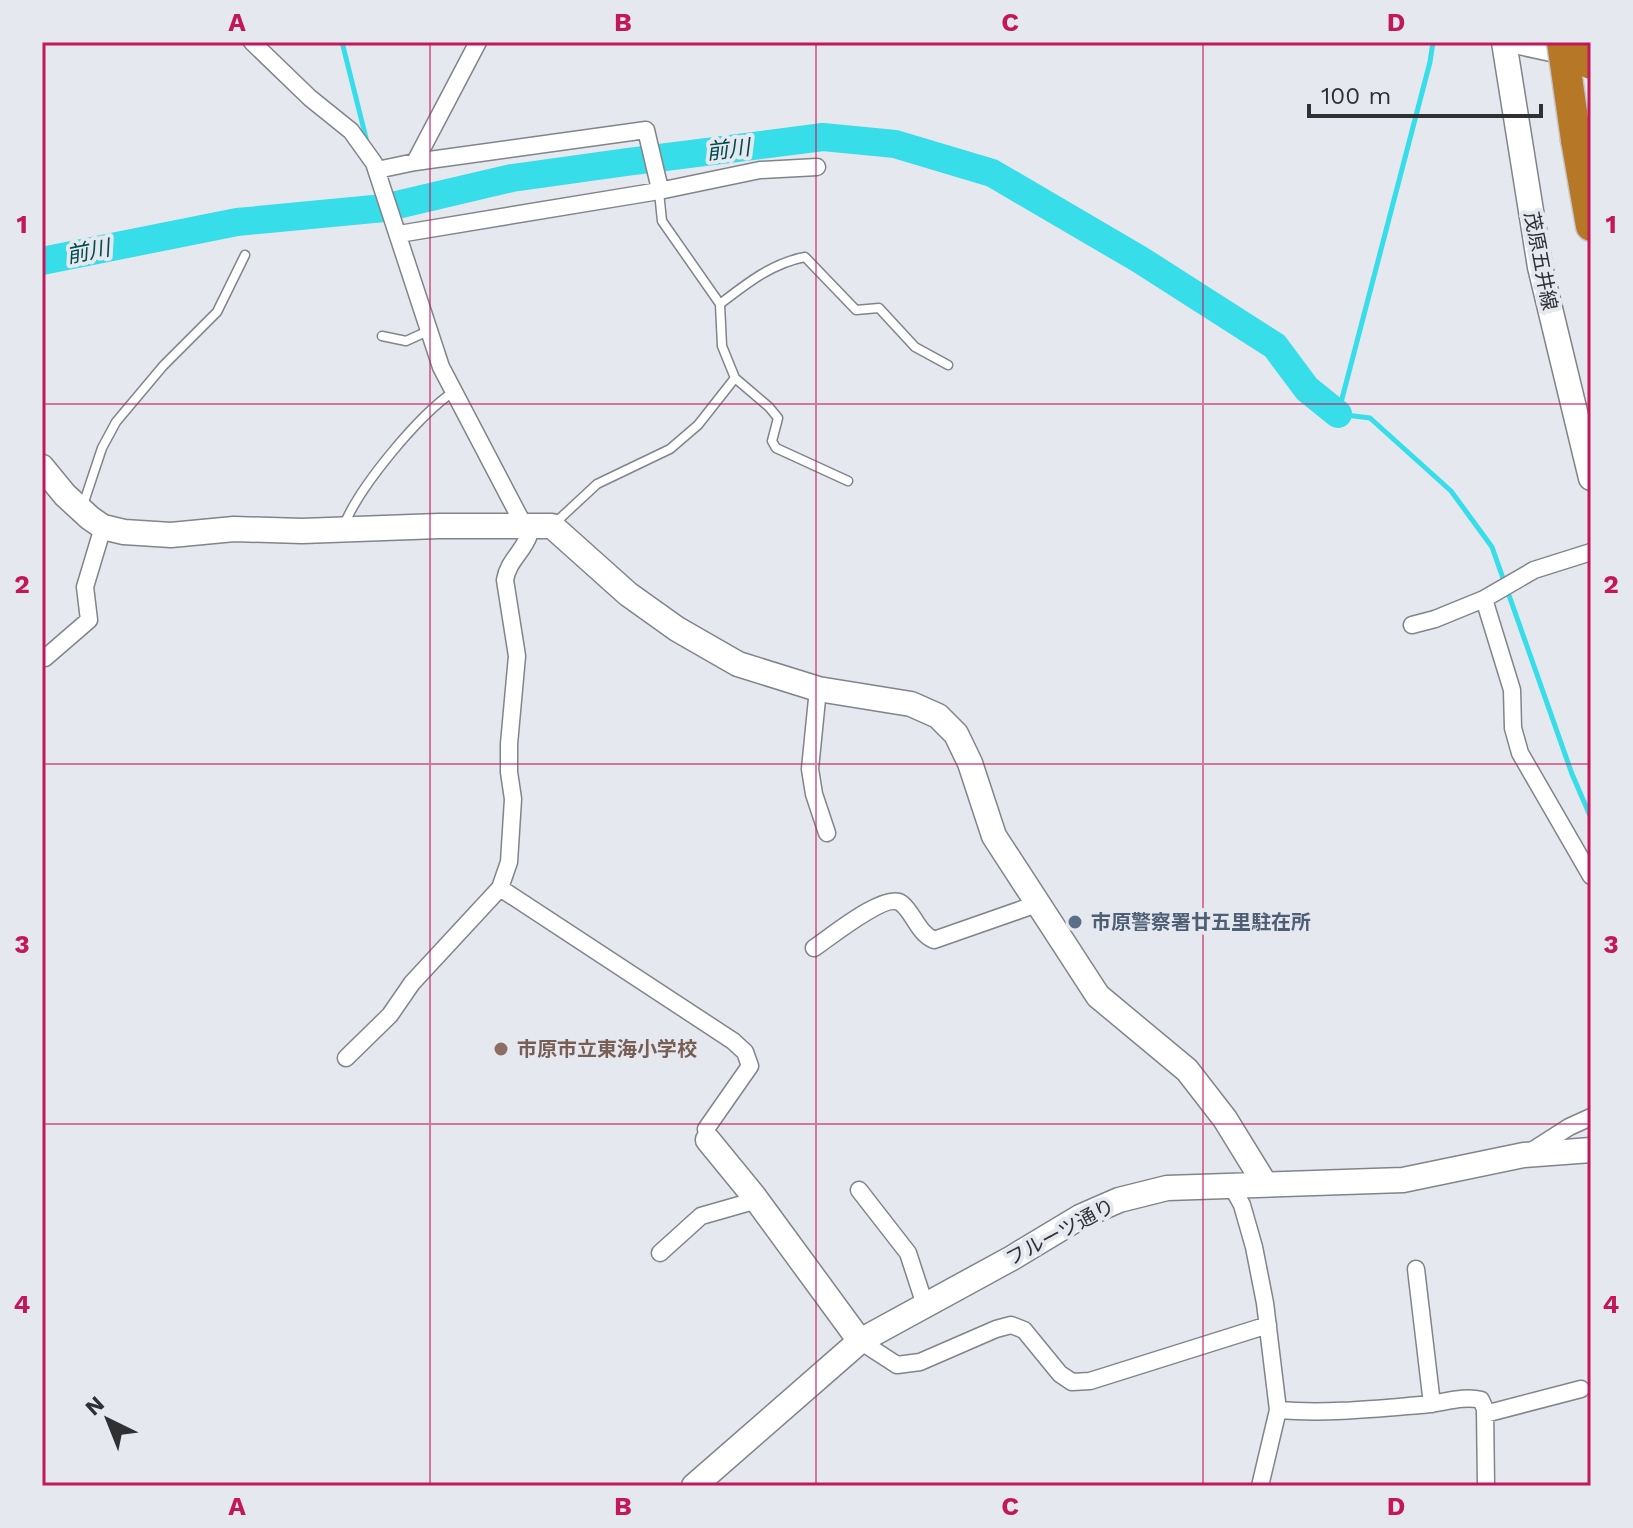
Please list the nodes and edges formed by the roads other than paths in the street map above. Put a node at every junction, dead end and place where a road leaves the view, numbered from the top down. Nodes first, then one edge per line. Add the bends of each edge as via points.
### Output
1 (252, 42) edge
2 (478, 42) edge
3 (1562, 42) edge
4 (1588, 42) edge
5 (1504, 43) edge
6 (1591, 63) edge
7 (415, 162) junction
8 (817, 167) dead end
9 (377, 170) junction
10 (659, 188) junction
11 (1591, 226) edge
12 (399, 234) junction
13 (245, 255) dead end
14 (720, 304) junction
15 (428, 331) junction
16 (382, 336) dead end
17 (948, 365) dead end
18 (735, 378) junction
19 (453, 392) junction
20 (42, 467) edge
21 (1591, 478) edge
22 (848, 481) dead end
23 (81, 510) junction
24 (552, 526) junction
25 (103, 527) junction
26 (524, 527) junction
27 (342, 530) junction
28 (1591, 552) edge
29 (1484, 599) junction
30 (1412, 625) dead end
31 (45, 658) dead end
32 (818, 689) junction
33 (827, 833) dead end
34 (1591, 876) edge
35 (500, 888) junction
36 (1037, 904) junction
37 (814, 948) dead end
38 (346, 1058) dead end
39 (1591, 1117) edge
40 (708, 1140) joint
41 (1591, 1150) edge
42 (1524, 1155) junction
43 (1265, 1184) junction
44 (1231, 1185) junction
45 (859, 1190) dead end
46 (757, 1200) junction
47 (660, 1253) dead end
48 (1416, 1269) dead end
49 (925, 1305) junction
50 (1268, 1325) junction
51 (860, 1341) junction
52 (1581, 1389) dead end
53 (1432, 1404) junction
54 (1278, 1410) junction
55 (1485, 1414) junction
56 (694, 1486) edge
57 (1260, 1486) edge
58 (1486, 1486) edge

1 - 9 street via 351,131
2 - 7 street
3 - 11 highway, bridge
4 - 6 highway, bridge
5 - 6 street
5 - 21 street, 茂原五井線 via 1540,267
7 - 9 street
7 - 10 street via 646,130
8 - 10 street via 760,170
9 - 12 street
10 - 12 street
10 - 14 lane via 662,221
12 - 15 street
13 - 23 lane via 217,312 116,422
14 - 17 lane via 787,260 805,257 856,310 879,308 915,347
14 - 18 lane via 722,346
15 - 16 lane via 406,341
15 - 19 street
18 - 22 lane via 778,418 772,441 776,448
18 - 24 lane via 698,425 670,449 597,484
19 - 26 street
19 - 27 lane via 375,475
20 - 23 street
23 - 25 street
24 - 26 street
24 - 32 street via 628,594 677,629 738,664
25 - 27 street via 171,535 234,529
25 - 31 street via 85,587 89,620
26 - 27 street
26 - 35 street via 529,535 505,580 517,680 509,744 513,823
28 - 29 street via 1534,570
29 - 30 street
29 - 34 street via 1512,690 1520,753
32 - 33 street via 810,769
32 - 36 street via 911,704 938,716 956,734 994,836
35 - 38 street
35 - 40 street via 745,1052 750,1066 706,1129
36 - 37 street via 934,940 925,936 901,903 893,901 876,906
36 - 43 street via 1098,996 1187,1070
39 - 42 street
40 - 46 street
41 - 42 street, フルーツ通り
42 - 43 street, フルーツ通り via 1403,1180
43 - 44 street, フルーツ通り
44 - 49 street, フルーツ通り via 1167,1188 1119,1200
44 - 50 street via 1254,1247
45 - 49 street via 908,1253
46 - 47 street via 701,1216
46 - 51 street
48 - 53 street
49 - 51 street, フルーツ通り
50 - 51 street via 1090,1381 1072,1382 1024,1330 1011,1325 920,1362 897,1365
50 - 54 street
51 - 56 street, フルーツ通り
52 - 55 street
53 - 54 street via 1309,1413
53 - 55 street via 1473,1398 1481,1400
54 - 57 street
55 - 58 street

